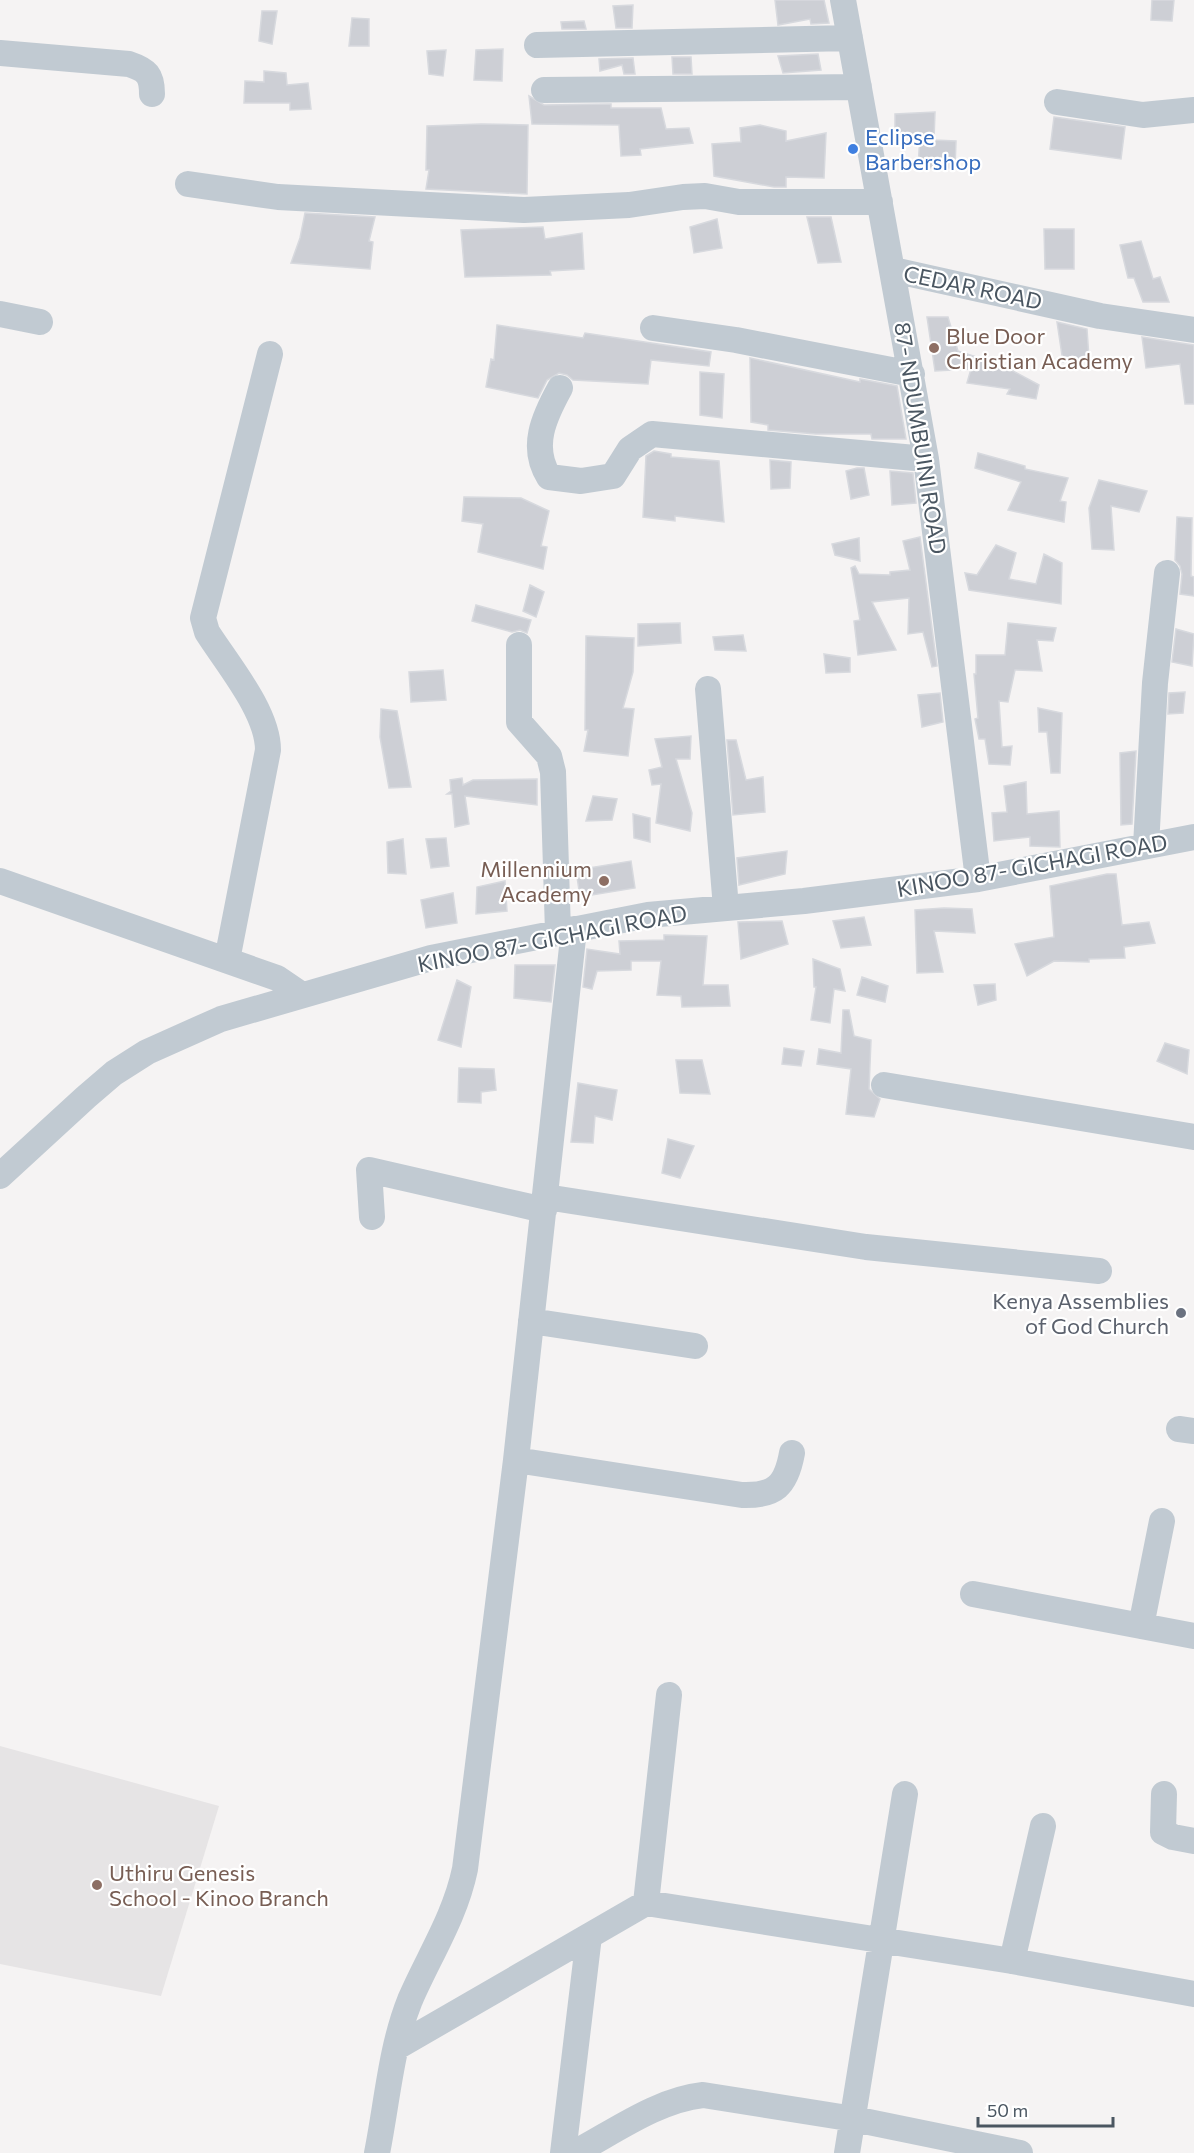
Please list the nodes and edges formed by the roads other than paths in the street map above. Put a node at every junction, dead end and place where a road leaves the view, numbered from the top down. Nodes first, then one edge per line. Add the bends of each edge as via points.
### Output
1 (843, 0) edge
2 (850, 38) junction
3 (537, 45) dead end
4 (0, 53) edge
5 (859, 87) junction
6 (544, 90) dead end
7 (152, 94) dead end
8 (1058, 102) dead end
9 (1194, 110) edge
10 (188, 184) dead end
11 (880, 202) junction
12 (893, 270) junction
13 (0, 314) edge
14 (40, 322) dead end
15 (653, 328) dead end
16 (1194, 330) edge
17 (270, 354) dead end
18 (912, 374) junction
19 (560, 388) dead end
20 (926, 459) junction
21 (1167, 573) dead end
22 (519, 645) dead end
23 (708, 688) dead end
24 (1194, 837) edge
25 (1146, 846) junction
26 (978, 879) junction
27 (0, 880) edge
28 (726, 908) junction
29 (566, 931) junction
30 (226, 960) junction
31 (302, 995) junction
32 (884, 1085) dead end
33 (1194, 1137) edge
34 (0, 1176) edge
35 (545, 1203) junction
36 (372, 1217) dead end
37 (1099, 1271) dead end
38 (531, 1321) junction
39 (695, 1346) dead end
40 (792, 1453) dead end
41 (516, 1460) junction
42 (1162, 1521) dead end
43 (973, 1594) dead end
44 (1141, 1626) junction
45 (1194, 1636) edge
46 (669, 1695) dead end
47 (905, 1794) dead end
48 (1164, 1794) dead end
49 (1042, 1826) dead end
50 (1194, 1841) edge
51 (646, 1903) junction
52 (589, 1936) junction
53 (883, 1941) junction
54 (1012, 1961) junction
55 (1194, 1994) edge
56 (397, 2047) junction
57 (854, 2119) junction
58 (377, 2153) edge
59 (564, 2153) edge
60 (574, 2153) edge
61 (847, 2153) edge
62 (1020, 2153) edge

1 - 2 street, 87- NDUMBUINI ROAD
2 - 3 street
2 - 5 street, 87- NDUMBUINI ROAD
4 - 7 street via 129,64 148,72
5 - 6 street
5 - 11 street, 87- NDUMBUINI ROAD
8 - 9 street via 1143,115
10 - 11 street via 278,197 524,210 628,205 683,196 739,202
11 - 12 street, 87- NDUMBUINI ROAD
12 - 16 street, CEDAR ROAD via 1100,316
12 - 18 street, 87- NDUMBUINI ROAD
13 - 14 street
15 - 18 street
17 - 30 street via 203,618 207,632 258,712 268,738
18 - 20 street, 87- NDUMBUINI ROAD
19 - 20 street via 546,414 540,437 540,463 549,477 581,481 613,476 630,449 652,434
20 - 26 street, 87- NDUMBUINI ROAD
21 - 25 street via 1155,683
22 - 29 street via 519,722 549,756 553,772
23 - 28 street
24 - 25 street, KINOO 87- GICHAGI ROAD
25 - 26 street, KINOO 87- GICHAGI ROAD
26 - 28 street, KINOO 87- GICHAGI ROAD
27 - 30 street
28 - 29 street, KINOO 87- GICHAGI ROAD via 648,915
29 - 31 street, KINOO 87- GICHAGI ROAD via 431,958
29 - 35 street
30 - 31 street via 277,978
31 - 34 street, KINOO 87- GICHAGI ROAD via 221,1019 147,1052 86,1096
32 - 33 street
35 - 36 street via 369,1170
35 - 37 street via 866,1247
35 - 38 street
38 - 39 street
38 - 41 street
40 - 41 street via 790,1467 780,1485 772,1493 759,1496
41 - 56 street via 465,1869 453,1913 410,2000
42 - 44 street
43 - 44 street
44 - 45 street
46 - 51 street
47 - 53 street
48 - 50 street via 1163,1832
49 - 54 street
51 - 52 street
51 - 53 street
52 - 56 street
52 - 59 street
53 - 54 street
53 - 57 street
54 - 55 street
56 - 58 street
57 - 60 street via 703,2095 683,2097
57 - 61 street
57 - 62 street

